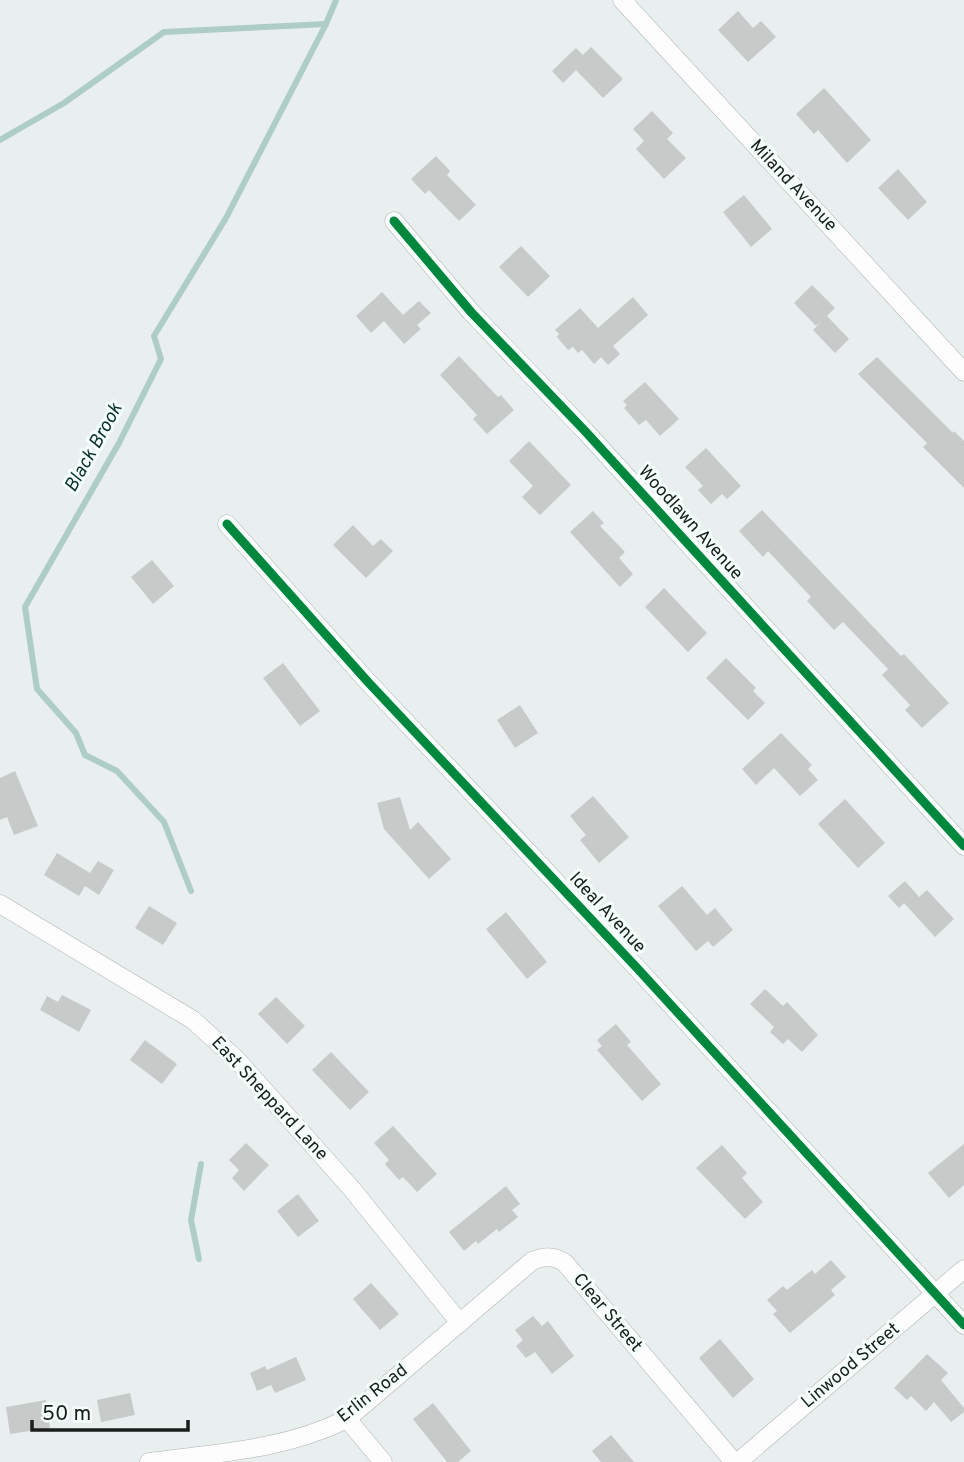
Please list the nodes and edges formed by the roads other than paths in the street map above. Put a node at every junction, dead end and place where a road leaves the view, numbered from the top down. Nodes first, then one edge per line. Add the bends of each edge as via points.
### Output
1 (622, 0) edge
2 (394, 220) dead end
3 (964, 372) edge
4 (227, 524) dead end
5 (964, 846) edge
6 (0, 904) edge
7 (964, 1269) edge
8 (936, 1293) junction
9 (460, 1322) junction
10 (964, 1325) edge
11 (347, 1419) junction
12 (149, 1462) edge
13 (383, 1462) edge
14 (736, 1462) edge

1 - 3 street, Miland Avenue
2 - 5 street, Woodlawn Avenue via 471,312
4 - 8 street, Ideal Avenue
6 - 9 street, East Sheppard Lane via 193,1020 237,1060 351,1188
7 - 8 street, Linwood Street
8 - 10 street, Ideal Avenue
8 - 14 street, Linwood Street
9 - 11 street, Erlin Road
9 - 14 street, Clear Street via 532,1261 542,1256 560,1259
11 - 12 street, Erlin Road via 280,1445
11 - 13 street

